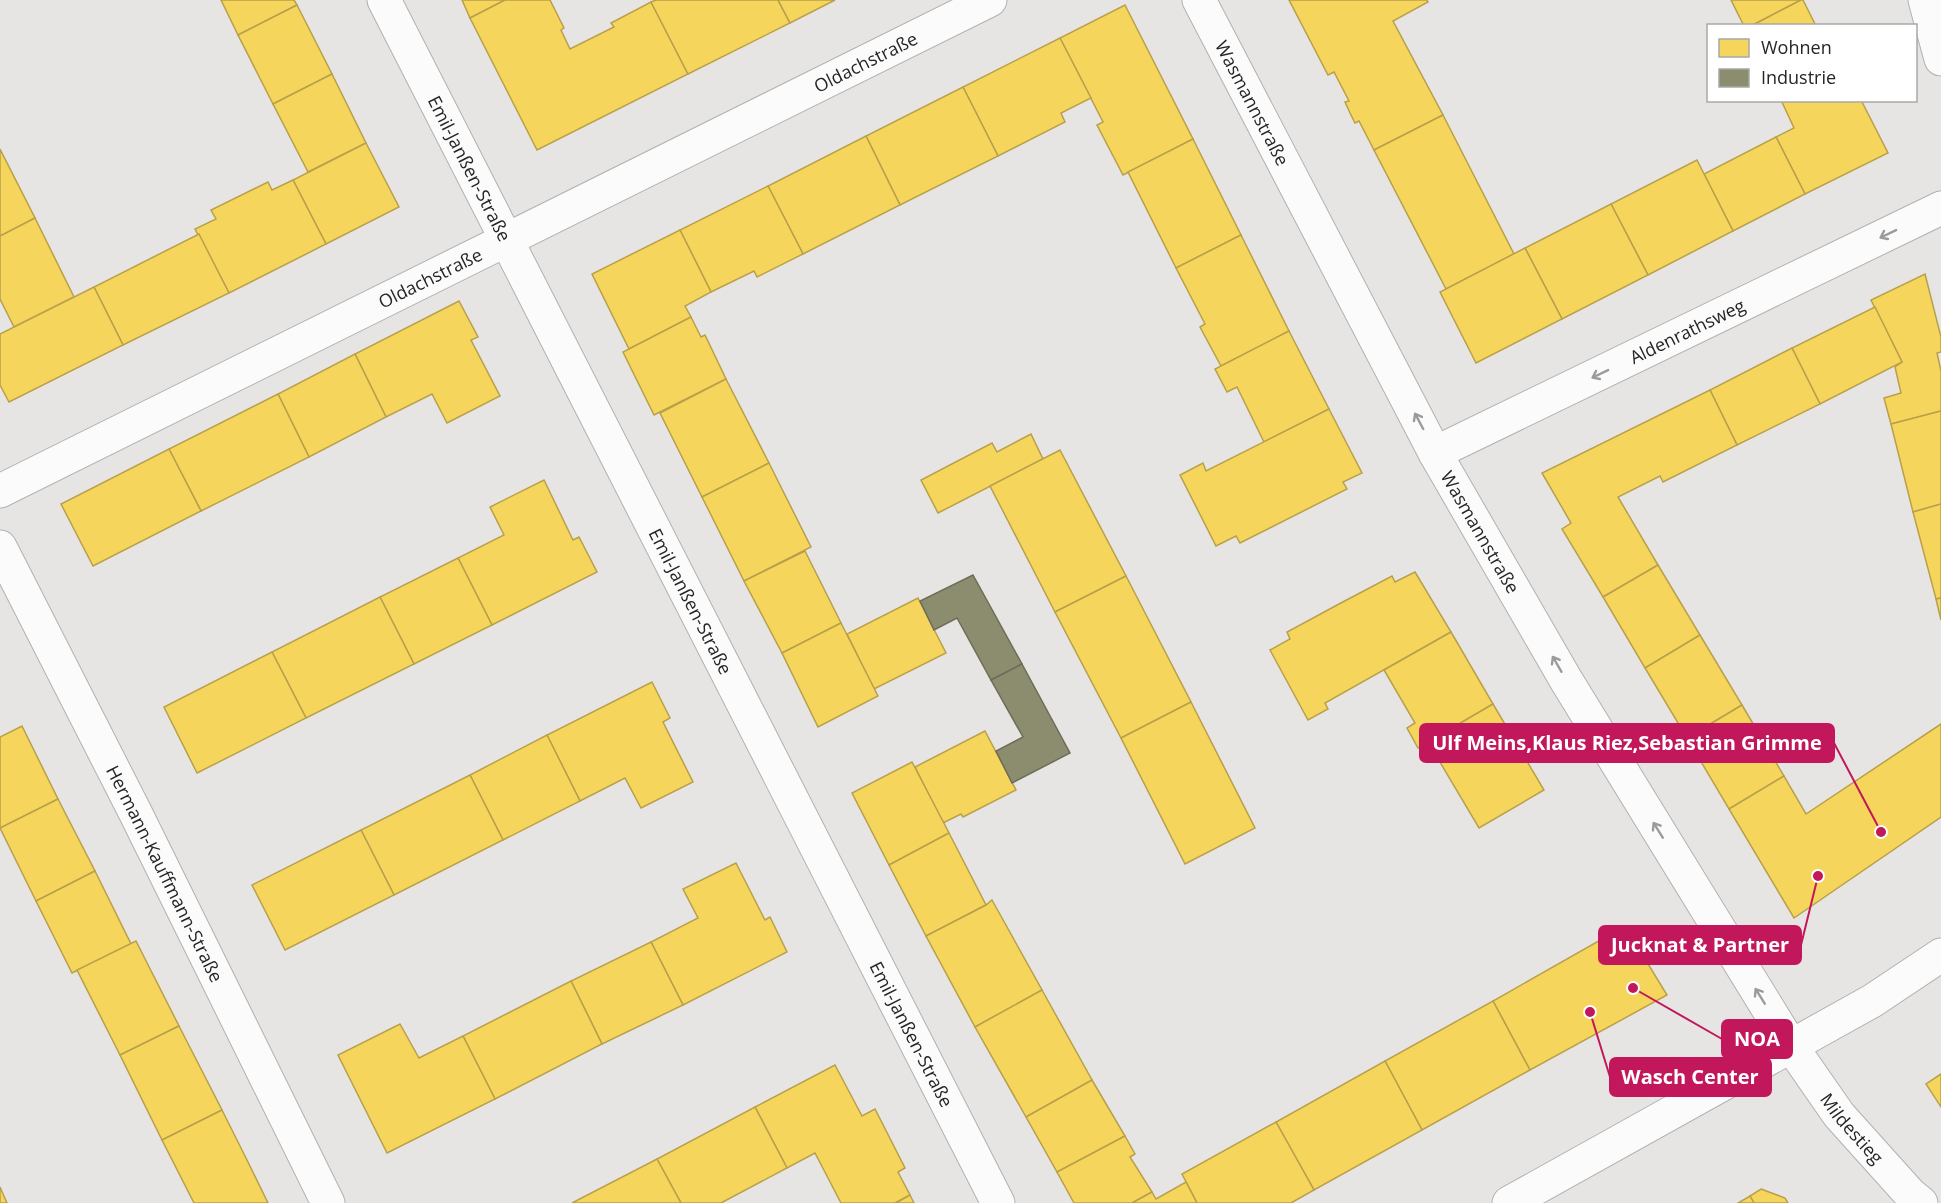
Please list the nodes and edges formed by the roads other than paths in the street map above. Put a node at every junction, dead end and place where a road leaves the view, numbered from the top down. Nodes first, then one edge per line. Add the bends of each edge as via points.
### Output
1 (384, 0) edge
2 (990, 0) edge
3 (1198, 0) edge
4 (1925, 0) edge
5 (1941, 59) edge
6 (1941, 208) edge
7 (507, 240) junction
8 (1435, 453) junction
9 (0, 491) edge
10 (0, 547) edge
11 (1941, 955) edge
12 (1791, 1046) junction
13 (997, 1202) edge
14 (328, 1203) edge
15 (1509, 1203) edge
16 (1921, 1203) edge

1 - 7 street, Emil-Janßen-Straße
2 - 7 street, Oldachstraße
8 -> 3 street, Wasmannstraße
4 - 5 street
6 -> 8 street, Aldenrathsweg
7 - 9 street, Oldachstraße
7 - 13 street, Emil-Janßen-Straße
12 -> 8 street, Wasmannstraße via 1566,680
10 - 14 street, Hermann-Kauffmann-Straße
11 - 12 street via 1872,1001
12 - 15 street
12 - 16 street, Mildestieg via 1839,1115

